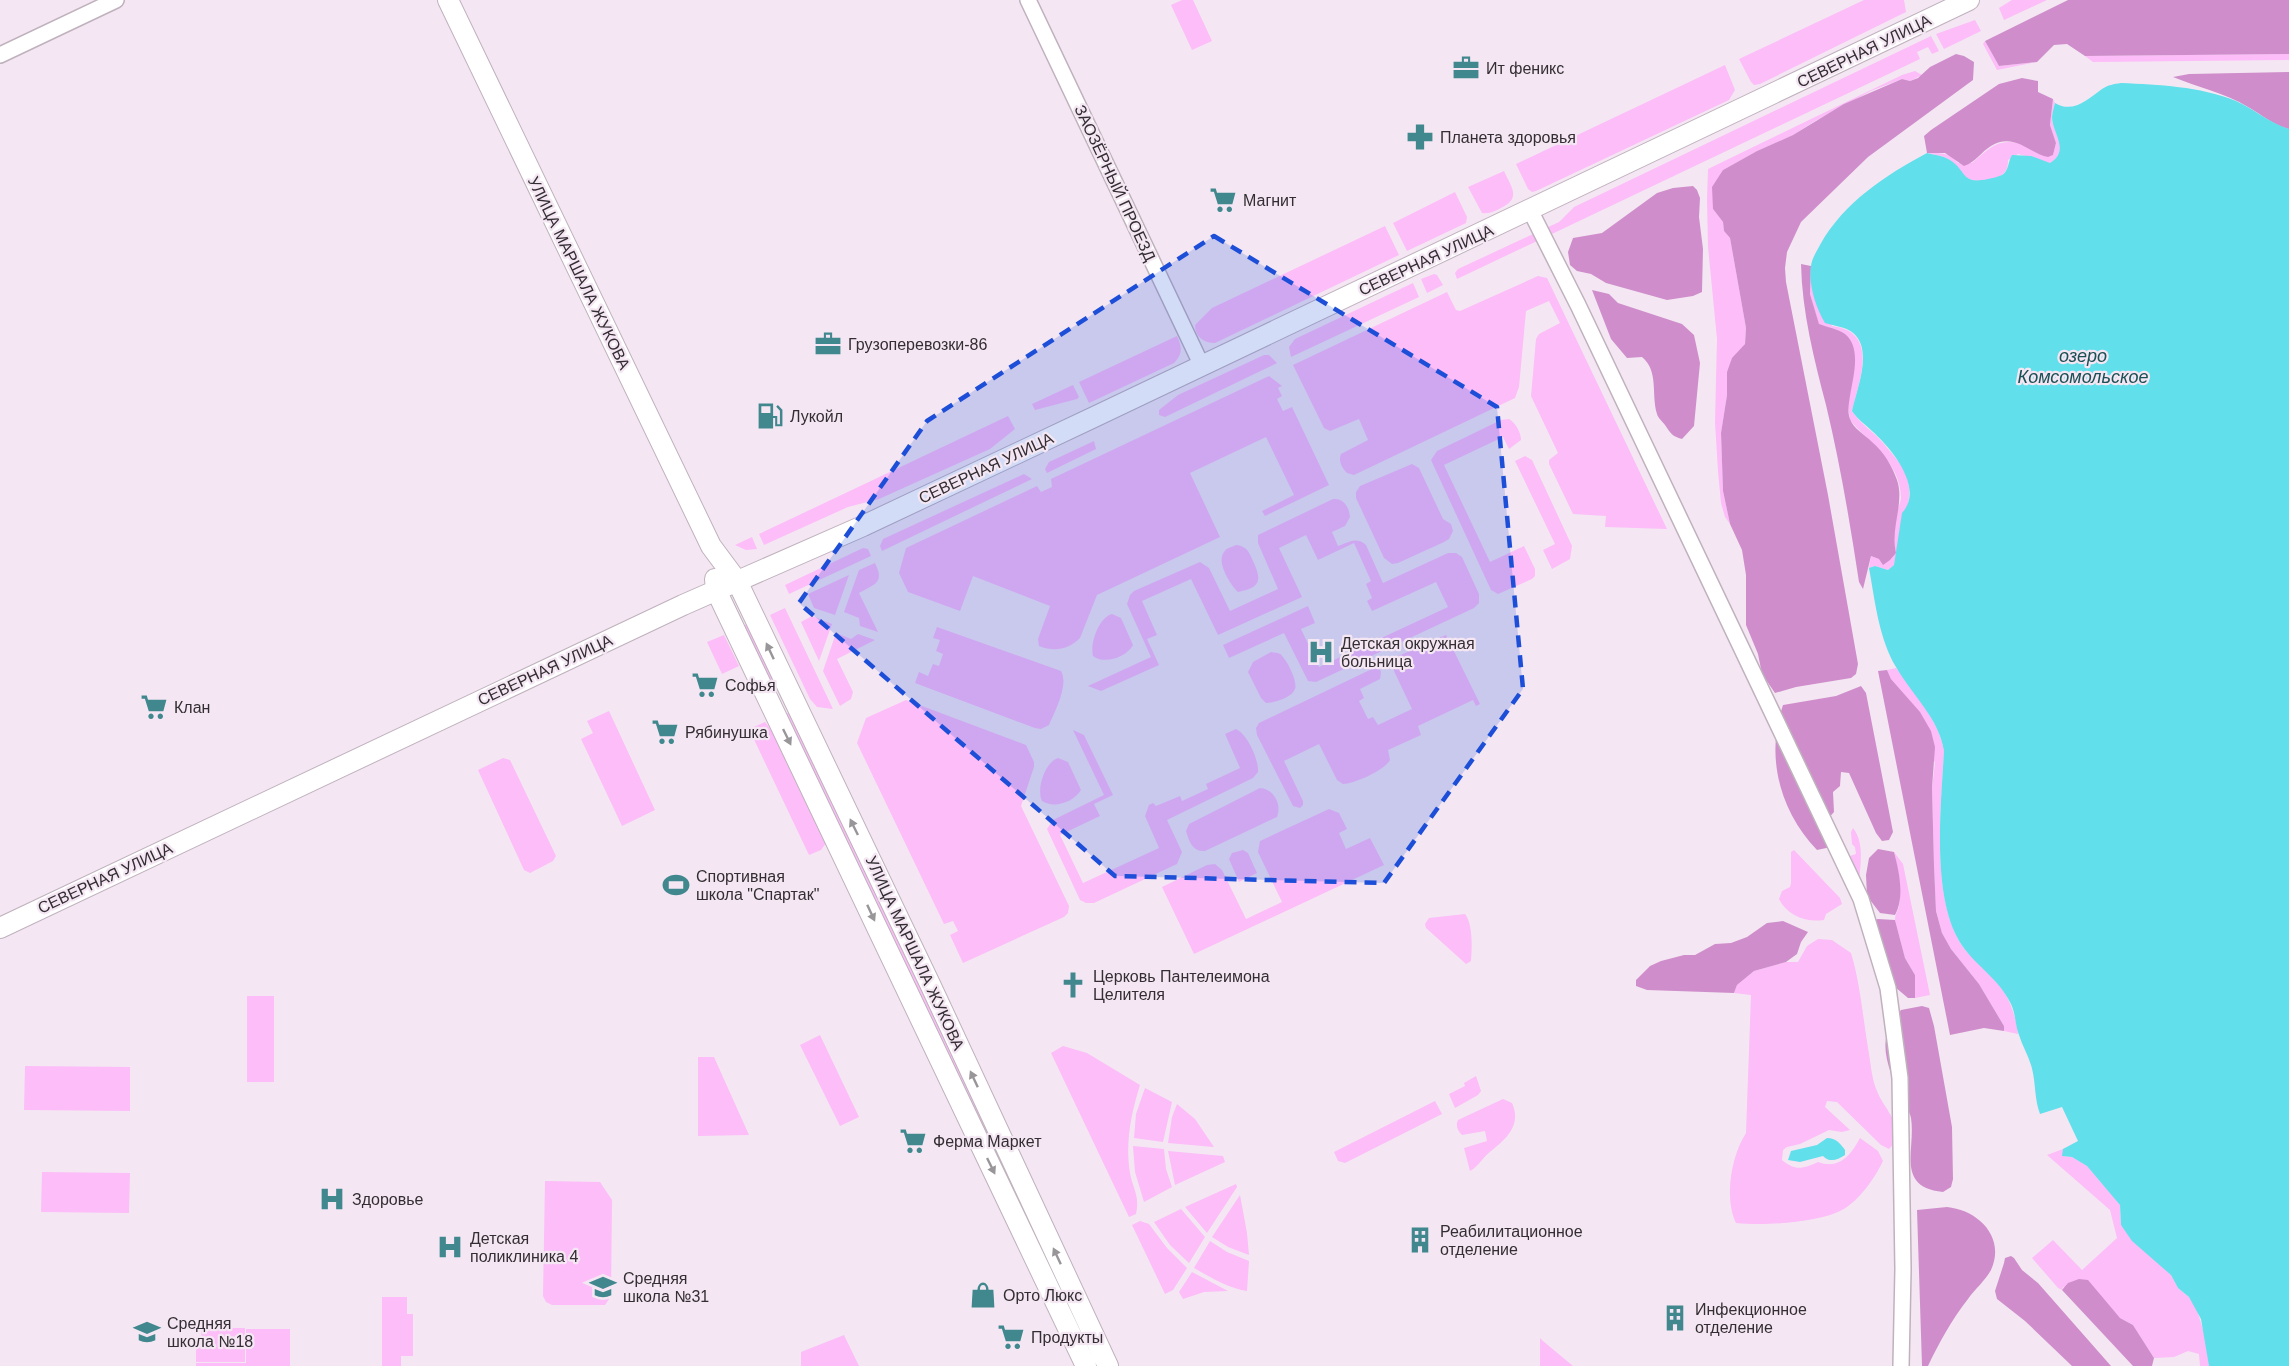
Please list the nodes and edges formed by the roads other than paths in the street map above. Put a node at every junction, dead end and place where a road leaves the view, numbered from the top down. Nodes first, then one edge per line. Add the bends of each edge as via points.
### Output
1 (116, 0) edge
2 (448, 0) edge
3 (1028, 0) edge
4 (1969, 0) edge
5 (0, 56) edge
6 (1530, 210) junction
7 (1202, 366) junction
8 (711, 546) junction
9 (737, 581) junction
10 (717, 590) junction
11 (788, 690) junction
12 (769, 700) junction
13 (0, 928) edge
14 (1086, 1366) edge
15 (1108, 1366) edge
16 (1901, 1366) edge

1 - 5 street
2 - 8 main road, УЛИЦА МАРШАЛА ЖУКОВА
3 - 7 street, ЗАОЗЁРНЫЙ ПРОЕЗД
4 - 6 main road, СЕВЕРНАЯ УЛИЦА
6 - 7 main road, СЕВЕРНАЯ УЛИЦА
6 - 16 street via 1861,899 1888,988 1900,1078
7 - 9 main road, СЕВЕРНАЯ УЛИЦА
8 - 9 main road, УЛИЦА МАРШАЛА ЖУКОВА
8 - 10 main road, УЛИЦА МАРШАЛА ЖУКОВА
9 - 10 main road, СЕВЕРНАЯ УЛИЦА
11 -> 9 main road, УЛИЦА МАРШАЛА ЖУКОВА
10 - 12 main road, УЛИЦА МАРШАЛА ЖУКОВА
10 - 13 main road, СЕВЕРНАЯ УЛИЦА
11 - 12 main road
15 -> 11 main road, УЛИЦА МАРШАЛА ЖУКОВА
12 -> 14 main road, УЛИЦА МАРШАЛА ЖУКОВА

